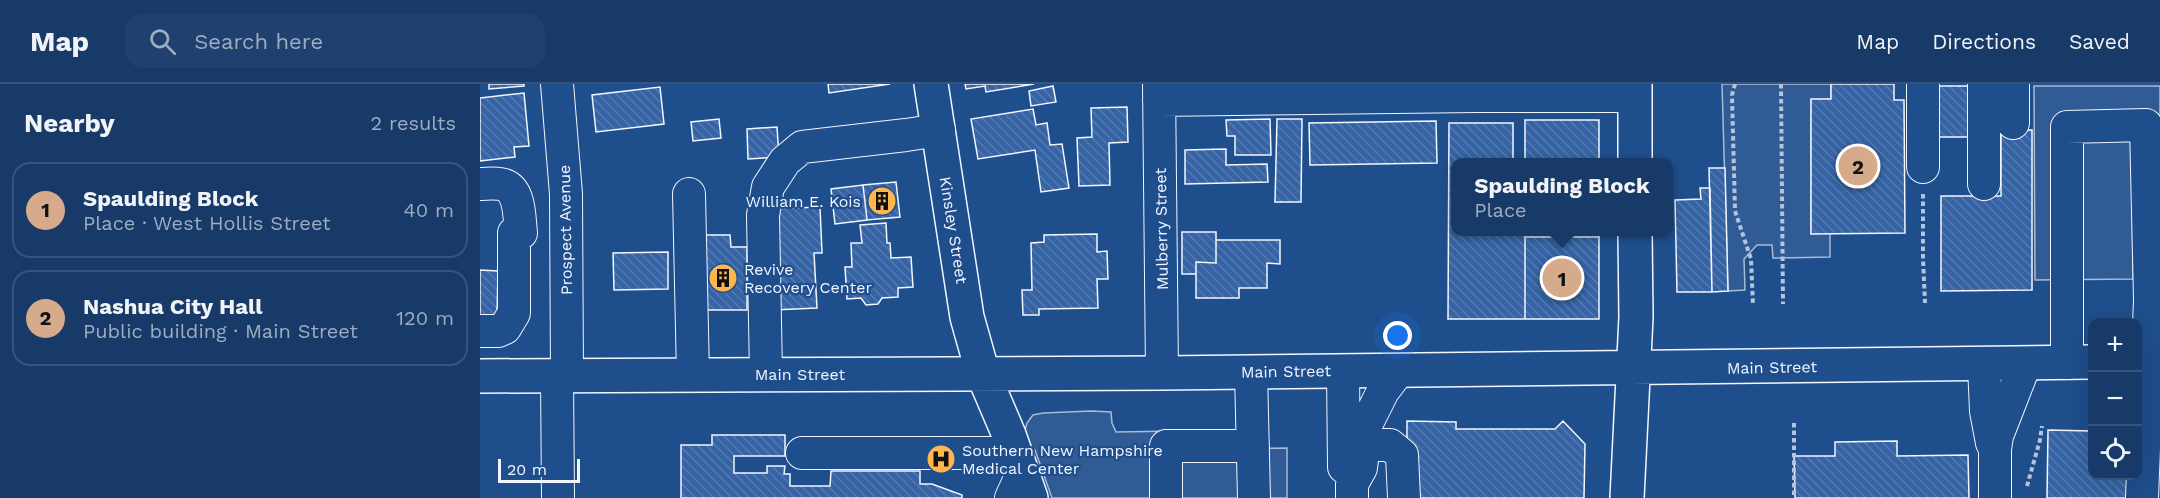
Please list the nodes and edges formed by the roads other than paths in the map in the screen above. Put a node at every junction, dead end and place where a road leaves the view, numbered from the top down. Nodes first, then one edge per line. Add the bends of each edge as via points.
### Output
1 (557, 84) edge
2 (932, 84) edge
3 (1923, 84) edge
4 (1984, 84) edge
5 (2013, 84) edge
6 (1477, 90) edge
7 (1635, 90) edge
8 (1159, 92) edge
9 (2013, 123) dead end
10 (939, 130) junction
11 (1635, 158) edge
12 (1923, 167) road end
13 (480, 184) edge
14 (1984, 184) dead end
15 (690, 194) dead end
16 (1635, 236) edge
17 (480, 331) edge
18 (2148, 362) edge
19 (2080, 363) edge
20 (2025, 364) junction
21 (1984, 365) junction
22 (1634, 367) junction
23 (1399, 370) junction
24 (1343, 371) junction
25 (1251, 372) junction
26 (1162, 373) junction
27 (766, 374) junction
28 (983, 374) junction
29 (562, 375) junction
30 (693, 375) junction
31 (480, 376) edge
32 (1362, 445) junction
33 (1253, 446) junction
34 (1995, 449) junction
35 (802, 453) dead end
36 (1020, 480) edge
37 (1352, 491) edge
38 (558, 498) edge
39 (1166, 498) edge
40 (1254, 498) edge
41 (1404, 498) edge
42 (1627, 498) edge
43 (1995, 498) edge
44 (2142, 498) edge

1 - 29 street, Prospect Avenue via 566,194
2 - 10 main road, Kinsley Street
3 - 12 street
4 - 14 street
5 - 9 street
6 - 7 street
6 - 8 street
7 - 11 main road
8 - 26 street, Mulberry Street
10 - 27 street via 802,147 785,160 768,187 763,215
10 - 28 main road, Kinsley Street via 967,318
13 - 17 street via 501,184 515,195 518,233 514,314 505,328
15 - 30 street
16 - 22 main road
18 - 19 street via 2146,125 2067,127
18 - 44 street
19 - 20 main road, Main Street
20 - 21 main road, Main Street
20 - 34 street via 2000,425
21 - 22 main road, Main Street
21 - 34 street via 1986,411
22 - 23 main road, Main Street
22 - 42 main road
23 - 24 main road, Main Street
23 - 32 street via 1371,413
24 - 25 main road, Main Street
24 - 37 street via 1343,460
25 - 26 main road, Main Street
25 - 33 street
26 - 28 main road, Main Street
27 - 28 main road, Main Street
27 - 30 main road, Main Street
28 - 36 main road, Kinsley Street
29 - 30 main road, Main Street
29 - 31 main road, Main Street
29 - 38 street, Prospect Avenue
32 - 37 street via 1361,468
32 - 41 street via 1390,446 1402,455
33 - 39 street via 1166,446
33 - 40 street
34 - 43 street
35 - 36 street via 996,453

